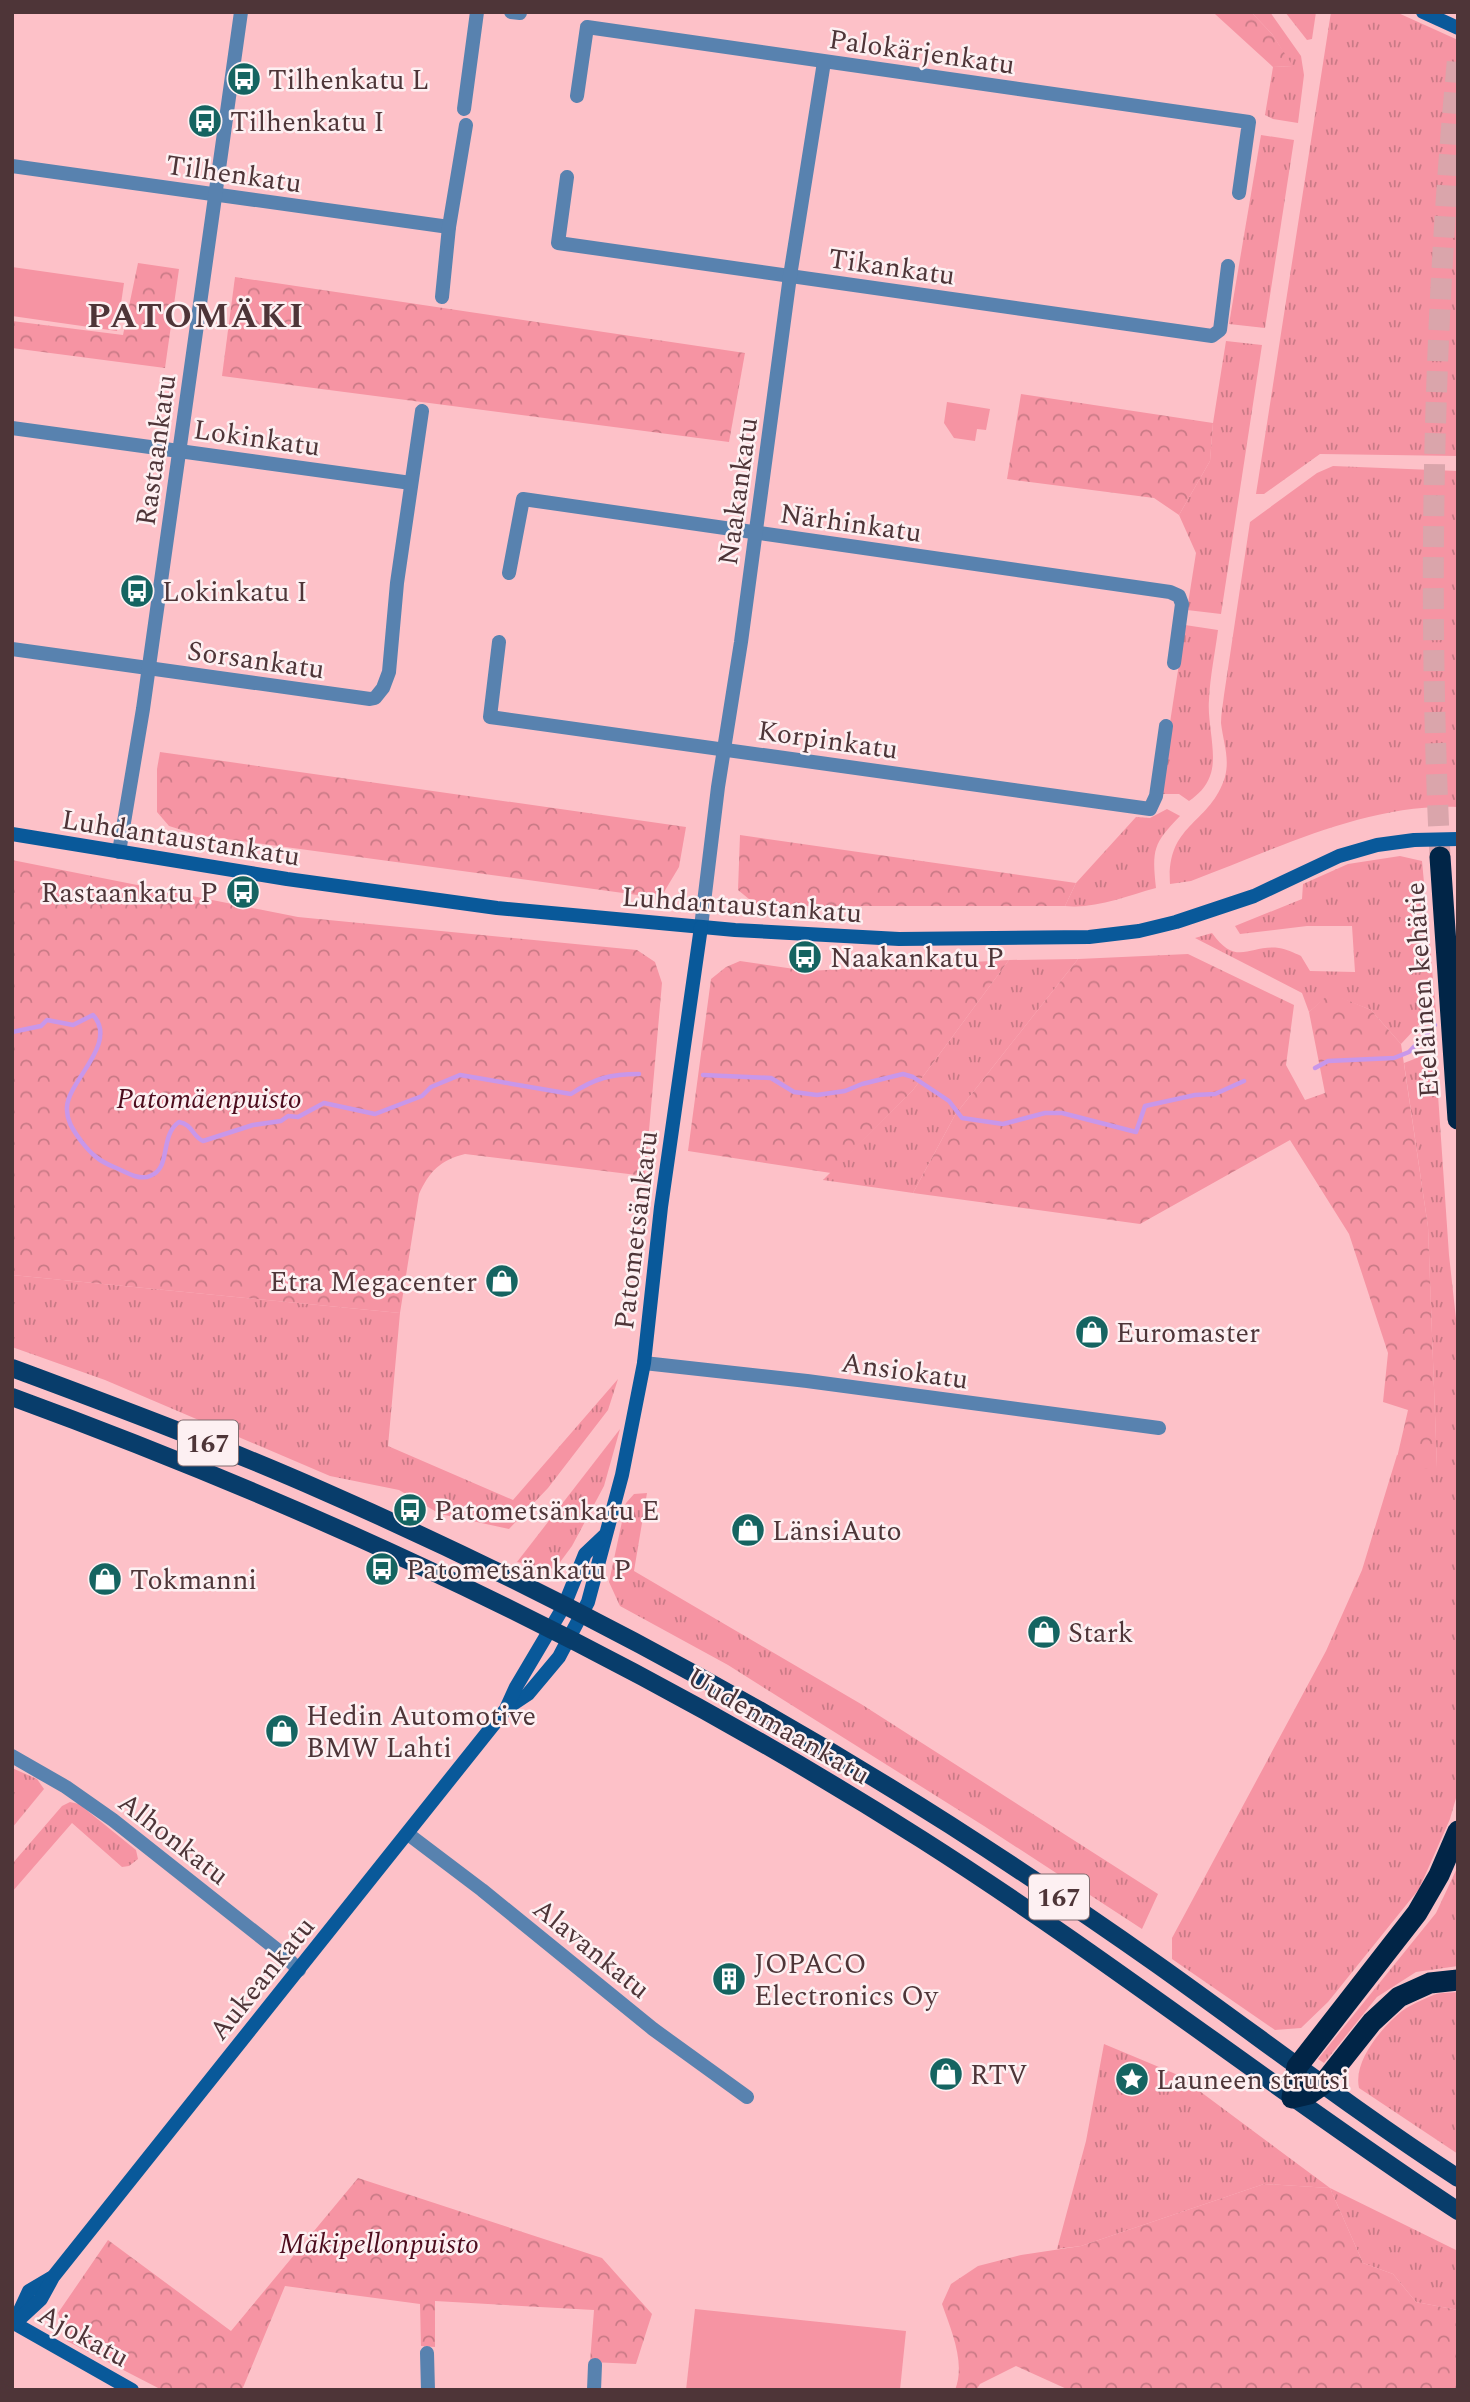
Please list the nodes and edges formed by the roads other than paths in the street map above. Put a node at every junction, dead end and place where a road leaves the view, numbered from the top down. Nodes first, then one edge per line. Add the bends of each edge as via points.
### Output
1 (241, 12) edge
2 (477, 12) edge
3 (512, 12) edge
4 (1423, 12) edge
5 (520, 13) edge
6 (1458, 28) edge
7 (824, 62) junction
8 (577, 96) dead end
9 (464, 109) dead end
10 (466, 125) dead end
11 (12, 166) edge
12 (567, 177) dead end
13 (1239, 193) dead end
14 (215, 196) junction
15 (449, 226) junction
16 (1228, 266) dead end
17 (790, 276) junction
18 (442, 297) dead end
19 (422, 411) dead end
20 (12, 428) edge
21 (179, 452) junction
22 (411, 483) junction
23 (755, 534) junction
24 (509, 573) dead end
25 (499, 642) dead end
26 (12, 649) edge
27 (1174, 663) dead end
28 (149, 668) junction
29 (1166, 726) dead end
30 (724, 750) junction
31 (12, 834) edge
32 (1458, 839) edge
33 (119, 852) junction
34 (1440, 857) tunnel mouth
35 (701, 927) junction
36 (1458, 1119) edge
37 (643, 1363) junction
38 (12, 1368) edge
39 (12, 1397) edge
40 (1159, 1428) dead end
41 (604, 1536) junction
42 (564, 1606) junction
43 (581, 1614) junction
44 (551, 1630) junction
45 (568, 1639) junction
46 (506, 1709) junction
47 (12, 1756) edge
48 (1458, 1831) edge
49 (408, 1835) junction
50 (299, 1969) junction
51 (1458, 1980) edge
52 (1297, 2067) junction
53 (1322, 2085) junction
54 (747, 2098) dead end
55 (1292, 2098) junction
56 (1458, 2178) edge
57 (1458, 2211) edge
58 (13, 2324) edge
59 (427, 2353) dead end
60 (595, 2365) dead end
61 (132, 2390) edge
62 (428, 2390) edge
63 (594, 2390) edge

1 - 14 street, Rastaankatu
2 - 9 street
3 - 5 street
4 - 6 street
7 - 8 street, Palokärjenkatu via 587,27
7 - 13 street, Palokärjenkatu via 1249,122
7 - 17 street, Naakankatu
10 - 15 street
11 - 14 street, Tilhenkatu
12 - 17 street, Tikankatu via 558,243
14 - 15 street, Tilhenkatu
14 - 21 street, Rastaankatu
15 - 18 street
16 - 17 street, Tikankatu via 1220,331 1212,336
17 - 23 street, Naakankatu
19 - 22 street
20 - 21 street, Lokinkatu
21 - 22 street, Lokinkatu
21 - 28 street, Rastaankatu
22 - 28 street, Sorsankatu via 389,671 375,698
23 - 24 street, Närhinkatu via 523,499
23 - 27 street, Närhinkatu via 1170,592 1179,596 1182,604
23 - 30 street, Naakankatu
25 - 30 street, Korpinkatu via 490,717
26 - 28 street, Sorsankatu
28 - 33 street, Rastaankatu
29 - 30 street, Korpinkatu via 1150,809
30 - 35 street, Naakankatu
31 - 33 street, Luhdantaustankatu
32 - 35 street, Luhdantaustankatu via 1377,845 1176,922 1089,937 899,939
33 - 35 street, Luhdantaustankatu via 497,908
34 - 36 highway, Eteläinen kehätie
35 - 37 street, Patometsänkatu via 660,1207
37 - 40 street, Ansiokatu
37 - 41 street, Patometsänkatu via 625,1462
38 - 42 main road, Uudenmaankatu / 167 via 320,1490
39 - 44 main road, Uudenmaankatu / 167 via 291,1507
41 - 42 street, Patometsänkatu via 585,1554
41 - 43 street, Patometsänkatu via 596,1576
42 - 43 main road, Uudenmaankatu / 167
42 - 44 street, Aukeankatu
43 - 45 street, Patometsänkatu
43 - 52 main road, Uudenmaankatu / 167 via 784,1725 946,1823 1159,1966
44 - 45 main road, Uudenmaankatu / 167
44 - 46 street, Aukeankatu
45 - 46 street, Aukeankatu via 528,1694
45 - 55 main road, Uudenmaankatu / 167 via 743,1733 919,1838 1075,1941
46 - 49 street, Aukeankatu
47 - 50 street, Alhonkatu via 113,1820
48 - 52 highway via 1417,1913
49 - 50 street, Aukeankatu
49 - 54 street, Alavankatu
50 - 58 street, Aukeankatu via 53,2277 29,2291
51 - 53 highway via 1430,1983 1399,1997 1371,2022
52 - 53 main road, Uudenmaankatu / 167
52 - 55 highway
53 - 55 highway
53 - 56 main road, Uudenmaankatu / 167
55 - 57 main road, Uudenmaankatu
58 - 61 street, Ajokatu
59 - 62 street
60 - 63 street

